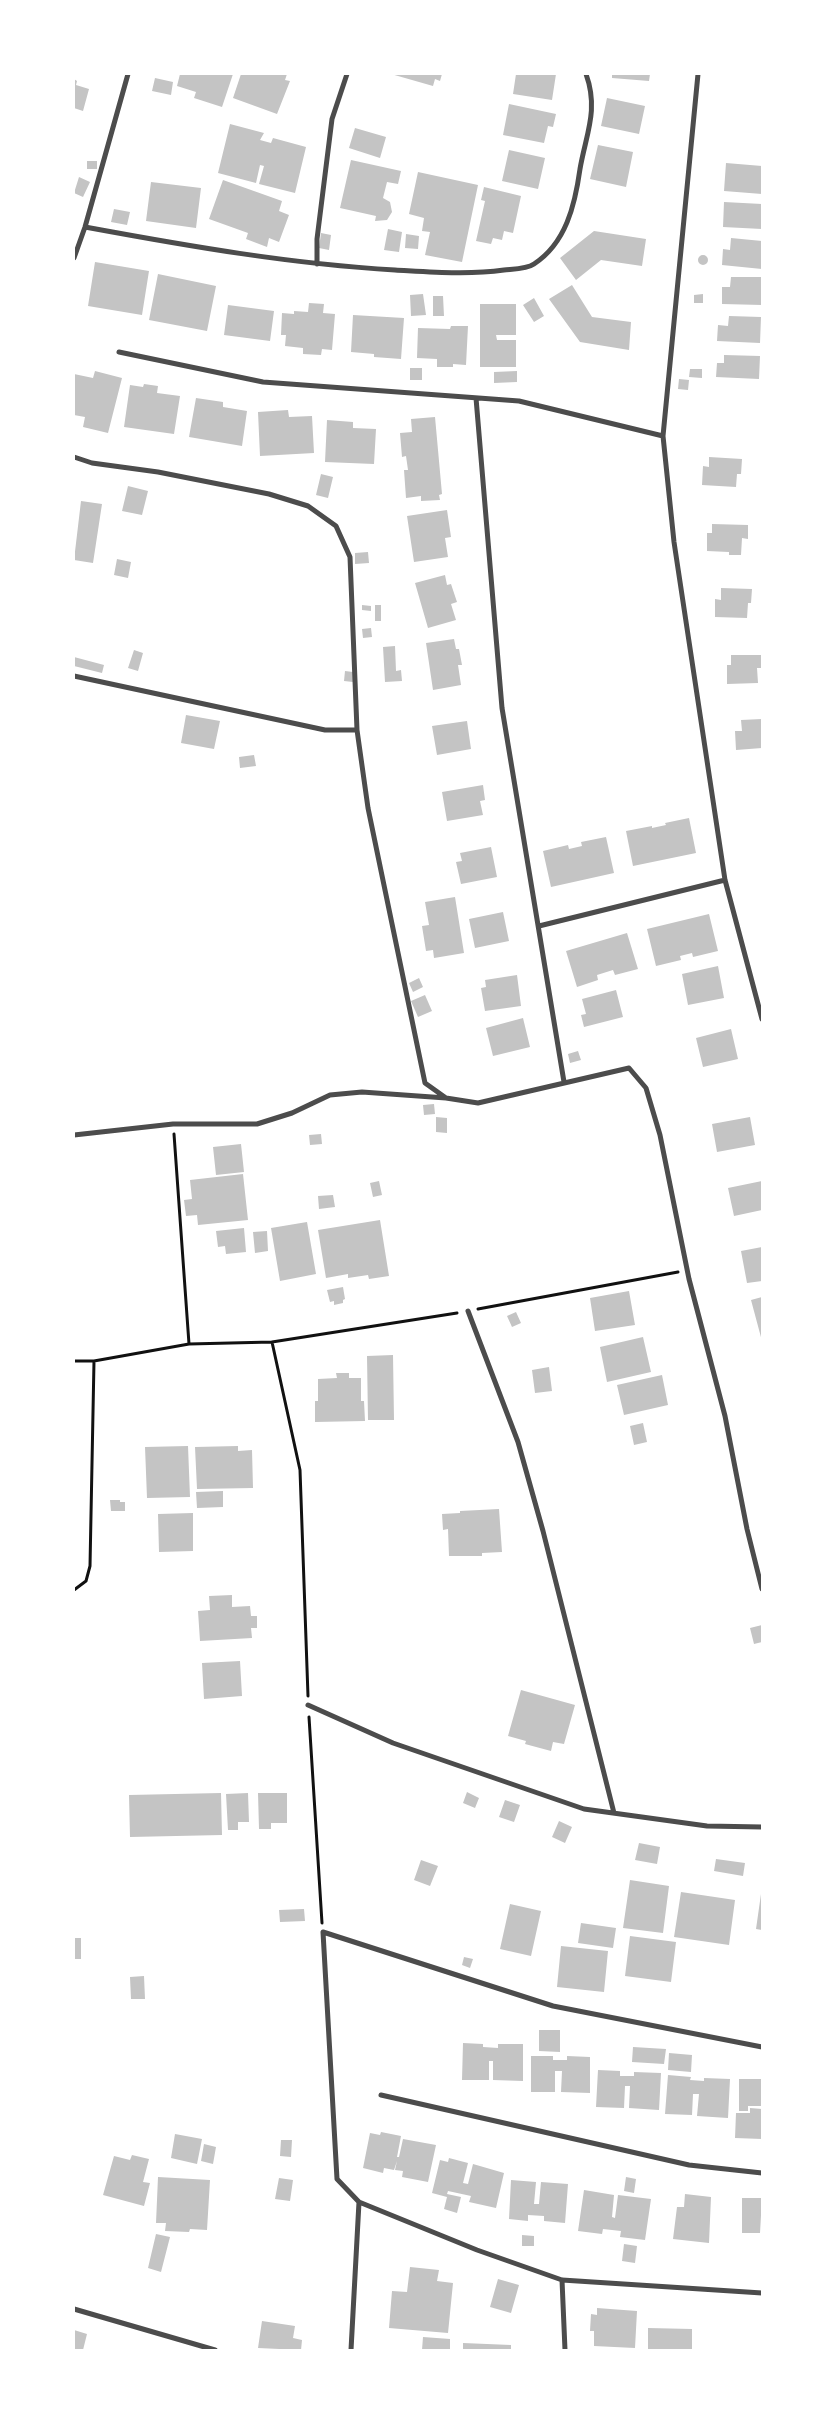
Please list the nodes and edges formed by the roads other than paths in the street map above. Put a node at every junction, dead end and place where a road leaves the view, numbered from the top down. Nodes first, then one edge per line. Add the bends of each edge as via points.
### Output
1 (128, 74) edge
2 (347, 74) edge
3 (586, 74) edge
4 (698, 74) edge
5 (85, 227) junction
6 (74, 258) edge
7 (317, 264) junction
8 (119, 352) dead end
9 (476, 398) junction
10 (663, 436) junction
11 (74, 457) edge
12 (74, 676) edge
13 (357, 730) junction
14 (725, 880) junction
15 (539, 926) junction
16 (762, 1019) edge
17 (564, 1082) junction
18 (446, 1098) junction
19 (74, 1134) edge
20 (468, 1311) road end
21 (762, 1588) edge
22 (308, 1705) road end
23 (614, 1813) junction
24 (762, 1827) edge
25 (762, 2047) edge
26 (381, 2095) dead end
27 (762, 2173) edge
28 (359, 2202) junction
29 (562, 2280) junction
30 (762, 2293) edge
31 (74, 2309) edge
32 (214, 2350) edge
33 (351, 2350) edge
34 (565, 2350) edge

1 - 5 street
2 - 7 street via 332,119 317,239
3 - 7 street via 592,91 592,123 576,201 565,229 550,251 532,266 474,274
4 - 10 street
5 - 6 street
5 - 7 street via 280,261
8 - 9 street via 263,382
9 - 10 street via 519,401
9 - 15 street via 502,708
10 - 14 street via 674,542
11 - 13 street via 92,463 158,472 269,494 308,506 336,526 350,557
12 - 13 street via 325,730
13 - 18 street via 368,808 423,1074 426,1083
14 - 15 street
14 - 16 street
15 - 17 street
17 - 18 street via 478,1103
17 - 21 street via 630,1068 646,1088 660,1135 687,1270 725,1416
18 - 19 street via 354,1093 330,1095 258,1124 173,1124
20 - 23 street via 520,1451
22 - 23 street via 393,1743 493,1779 584,1809
23 - 24 street via 707,1826
25 - 28 street via 553,2006 323,1932 337,2179
26 - 27 street via 689,2165
28 - 29 street
28 - 33 street
29 - 30 street
29 - 34 street
31 - 32 street

